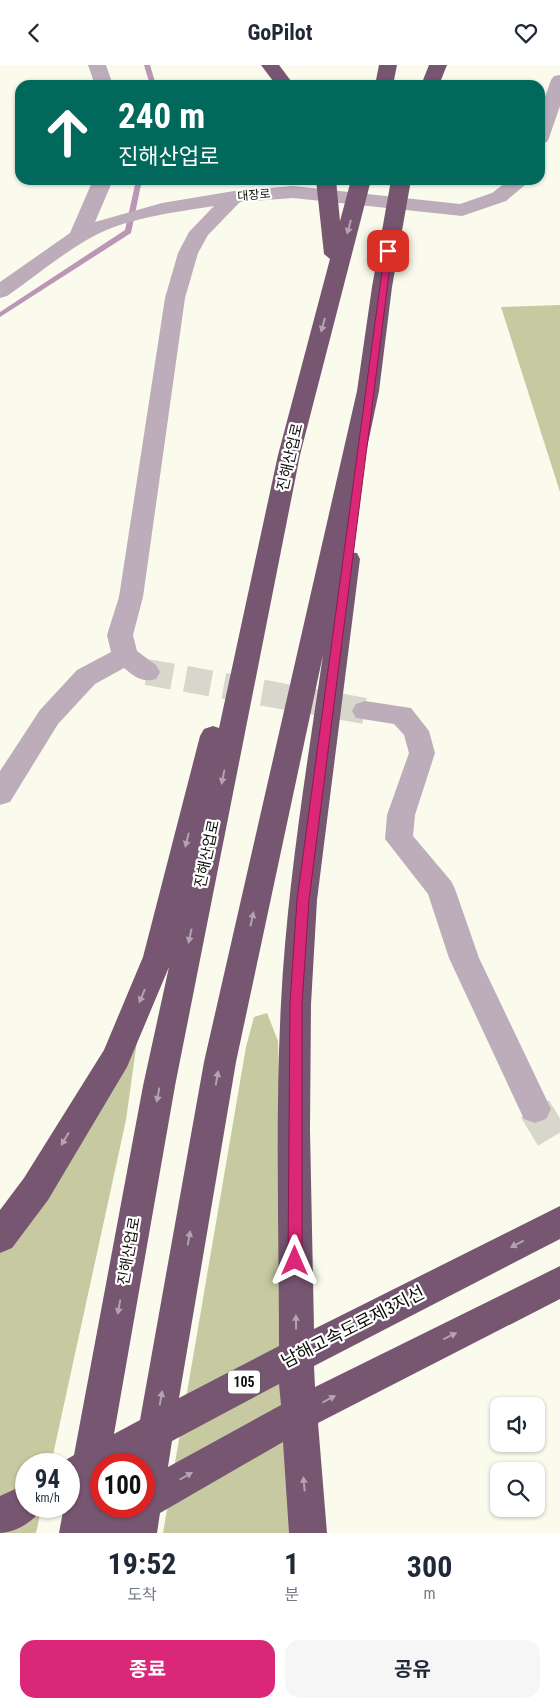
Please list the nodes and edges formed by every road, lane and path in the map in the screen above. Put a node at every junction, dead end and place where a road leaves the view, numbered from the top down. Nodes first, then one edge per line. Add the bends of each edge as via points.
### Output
1 (97, 65) edge
2 (270, 65) edge
3 (388, 65) edge
4 (422, 65) edge
5 (438, 65) edge
6 (102, 80) edge
7 (281, 80) edge
8 (385, 80) edge
9 (419, 80) edge
10 (432, 80) edge
11 (560, 80) edge
12 (545, 123) edge
13 (101, 185) edge
14 (327, 185) edge
15 (360, 185) edge
16 (400, 185) edge
17 (515, 185) edge
18 (234, 197) junction
19 (79, 236) junction
20 (336, 278) junction
21 (0, 292) edge
22 (368, 391) junction
23 (289, 455) junction
24 (125, 656) junction
25 (147, 672) tunnel mouth
26 (365, 711) tunnel mouth
27 (0, 794) edge
28 (535, 1109) tunnel mouth
29 (36, 1189) junction
30 (0, 1215) edge
31 (560, 1222) edge
32 (0, 1223) edge
33 (0, 1237) edge
34 (560, 1282) edge
35 (152, 1453) edge
36 (80, 1473) edge
37 (155, 1493) edge
38 (15, 1508) edge
39 (0, 1517) edge
40 (115, 1518) edge
41 (140, 1518) edge
42 (78, 1533) edge
43 (89, 1533) edge
44 (138, 1533) edge
45 (308, 1533) edge

1 - 6 street
2 - 7 highway
3 - 8 highway
4 - 9 highway
5 - 10 highway
11 - 12 street
13 - 19 street
14 - 20 highway
15 -> 20 highway, 진해산업로
16 - 22 highway
17 - 18 street, 대장로 via 499,197 462,210 293,192
18 - 19 street, 대장로 via 162,209 106,224
18 - 24 street via 199,232 188,253 175,298 131,597 120,635
19 - 21 street, 대장로
20 -> 23 highway, 진해산업로
35 -> 22 highway via 220,1062
45 -> 22 highway via 297,1385 296,1004 303,900
23 -> 29 highway via 246,603 158,957 116,1057
23 -> 42 highway, 진해산업로 via 159,1086
24 - 25 street
24 - 27 street via 86,677 49,717
26 - 28 street via 402,715 416,731 422,753 401,815 399,839 440,889 464,958
29 - 30 highway
29 - 32 highway
29 - 33 highway
31 -> 36 highway, 남해고속도로제3지선 / 105 via 230,1389
37 -> 34 highway via 407,1357
38 - 39 highway
40 - 43 highway
41 - 44 highway

